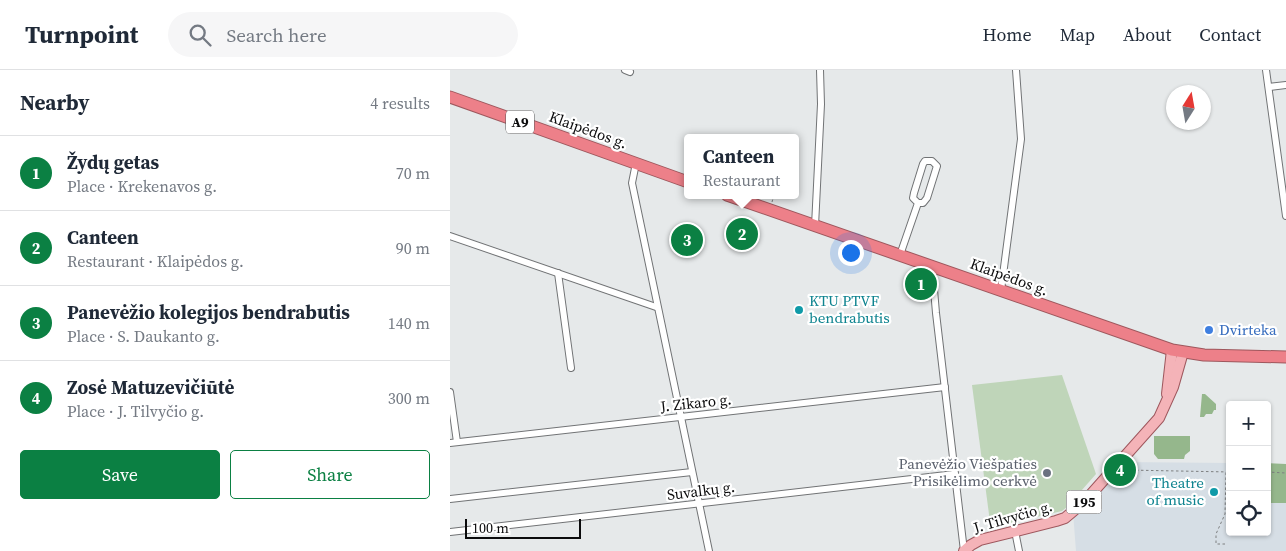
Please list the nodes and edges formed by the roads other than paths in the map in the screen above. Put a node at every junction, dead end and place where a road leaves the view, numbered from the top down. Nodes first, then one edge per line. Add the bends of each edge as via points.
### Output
1 (820, 70) edge
2 (1016, 70) edge
3 (1266, 70) edge
4 (1286, 85) edge
5 (1268, 87) junction
6 (450, 97) edge
7 (636, 164) junction
8 (684, 181) edge
9 (1284, 189) edge
10 (738, 199) edge
11 (918, 203) junction
12 (1286, 216) edge
13 (815, 226) junction
14 (450, 236) edge
15 (900, 255) junction
16 (932, 266) junction
17 (558, 273) junction
18 (1001, 290) junction
19 (656, 307) junction
20 (1177, 351) junction
21 (1286, 357) edge
22 (571, 368) dead end
23 (946, 387) junction
24 (450, 392) edge
25 (681, 417) junction
26 (453, 443) edge
27 (692, 472) junction
28 (955, 474) junction
29 (450, 499) edge
30 (698, 503) junction
31 (1015, 531) junction
32 (450, 532) edge
33 (709, 551) edge
34 (964, 551) edge
35 (1019, 551) edge

1 - 13 street
2 - 18 street via 1021,140
3 - 5 street
4 - 5 street
5 - 9 street
6 - 7 highway, Klaipėdos g. / A9
7 - 8 highway, Klaipėdos g. / A9
7 - 19 street via 632,183
9 - 12 street
10 - 13 highway, Klaipėdos g.
11 - 11 street via 913,198 914,193 925,161 932,161 937,166 927,198
11 - 15 street
13 - 15 highway, Klaipėdos g.
14 - 17 street
15 - 16 highway, Klaipėdos g.
16 - 18 highway, Klaipėdos g.
16 - 23 street
17 - 19 street
17 - 22 street
18 - 20 highway, Klaipėdos g.
19 - 25 street
20 - 21 highway, Klaipėdos g.
20 - 31 main road, J. Tilvyčio g. / 195 via 1169,365 1167,400 1158,418 1107,478 1073,512 1056,522
23 - 25 street, J. Zikaro g.
23 - 28 street
24 - 26 street
25 - 26 street, J. Zikaro g.
25 - 27 street
27 - 29 street
27 - 30 street
28 - 30 street, Suvalkų g.
28 - 34 street
30 - 32 street, Suvalkų g.
30 - 33 street
31 - 34 main road, J. Tilvyčio g. / 195 via 980,540
31 - 35 street

